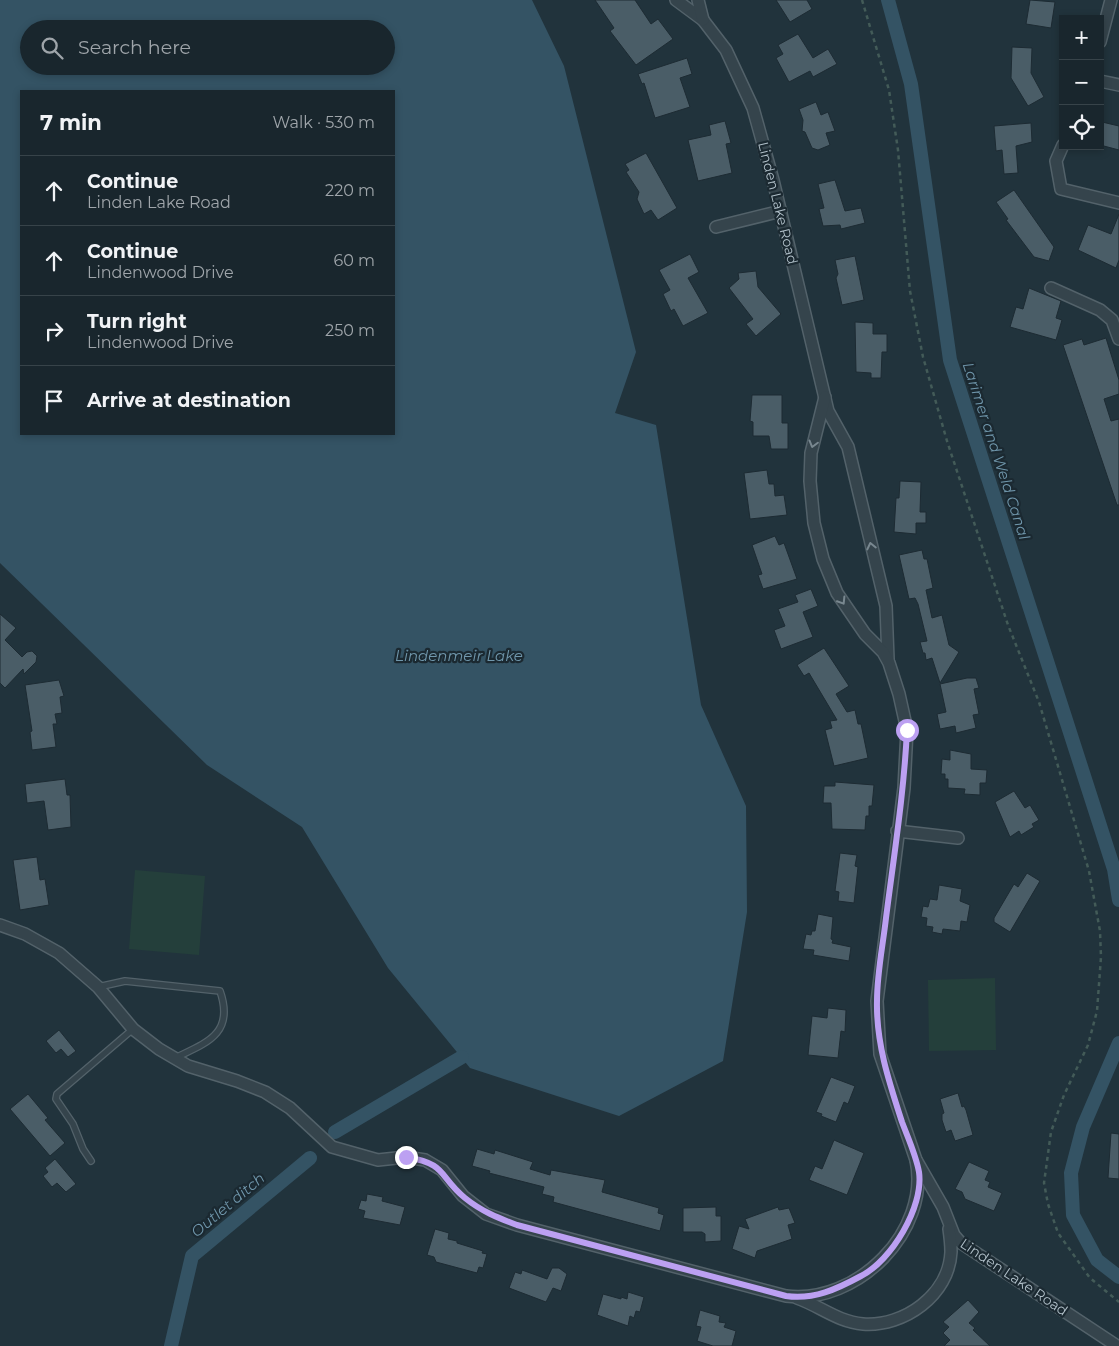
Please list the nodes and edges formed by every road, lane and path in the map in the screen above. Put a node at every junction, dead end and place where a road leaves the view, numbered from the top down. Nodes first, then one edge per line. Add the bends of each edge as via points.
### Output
1 (676, 0) edge
2 (698, 0) edge
3 (862, 0) edge
4 (1111, 0) edge
5 (703, 20) junction
6 (1104, 27) edge
7 (1104, 82) edge
8 (1119, 85) edge
9 (1061, 150) edge
10 (1119, 204) edge
11 (781, 211) junction
12 (716, 227) dead end
13 (1051, 288) dead end
14 (1119, 338) edge
15 (825, 397) junction
16 (889, 663) junction
17 (897, 831) junction
18 (958, 838) dead end
19 (0, 925) edge
20 (98, 987) junction
21 (133, 1029) junction
22 (175, 1058) junction
23 (916, 1160) junction
24 (91, 1161) dead end
25 (948, 1222) junction
26 (790, 1296) junction
27 (1119, 1302) edge
28 (1117, 1346) edge

1 - 5 street, Linden Lake Road
2 - 5 street, Linden Lake Road
3 - 27 path via 889,90 898,150 910,291 923,357 947,441 1008,625 1038,702 1089,871 1102,957 1097,1011 1088,1045 1050,1132 1044,1183 1058,1233 1090,1278
4 - 6 street
5 - 11 street, Linden Lake Road via 726,50 753,108
7 - 8 street
9 - 10 street via 1056,161 1061,189
11 - 12 street
11 - 15 street, Linden Lake Road
13 - 14 street via 1100,310 1112,320
16 -> 15 street, Linden Lake Road via 886,606 848,447 831,418
15 -> 16 street, Linden Lake Road via 811,453 814,523 823,559 837,593
16 - 17 street, Linden Lake Road via 907,730 904,788
17 - 18 street
17 - 23 street, Linden Lake Road via 877,1001 880,1054
19 - 20 street via 25,934 59,954
20 - 21 street
20 - 22 lane via 125,981 220,992 222,1026 212,1039
21 - 22 street
21 - 24 lane via 57,1094 56,1099 73,1124
22 - 26 street via 188,1066 265,1092 290,1108 332,1147 378,1160 406,1157 425,1160 442,1170 463,1196 486,1214 517,1225
23 - 25 street, Linden Lake Road
23 - 26 street via 919,1183 915,1200 902,1233 886,1258 870,1272 831,1292
25 - 26 street via 951,1253 942,1283 929,1300 904,1318 884,1324 863,1324 831,1316
25 - 28 street, Linden Lake Road via 961,1243

